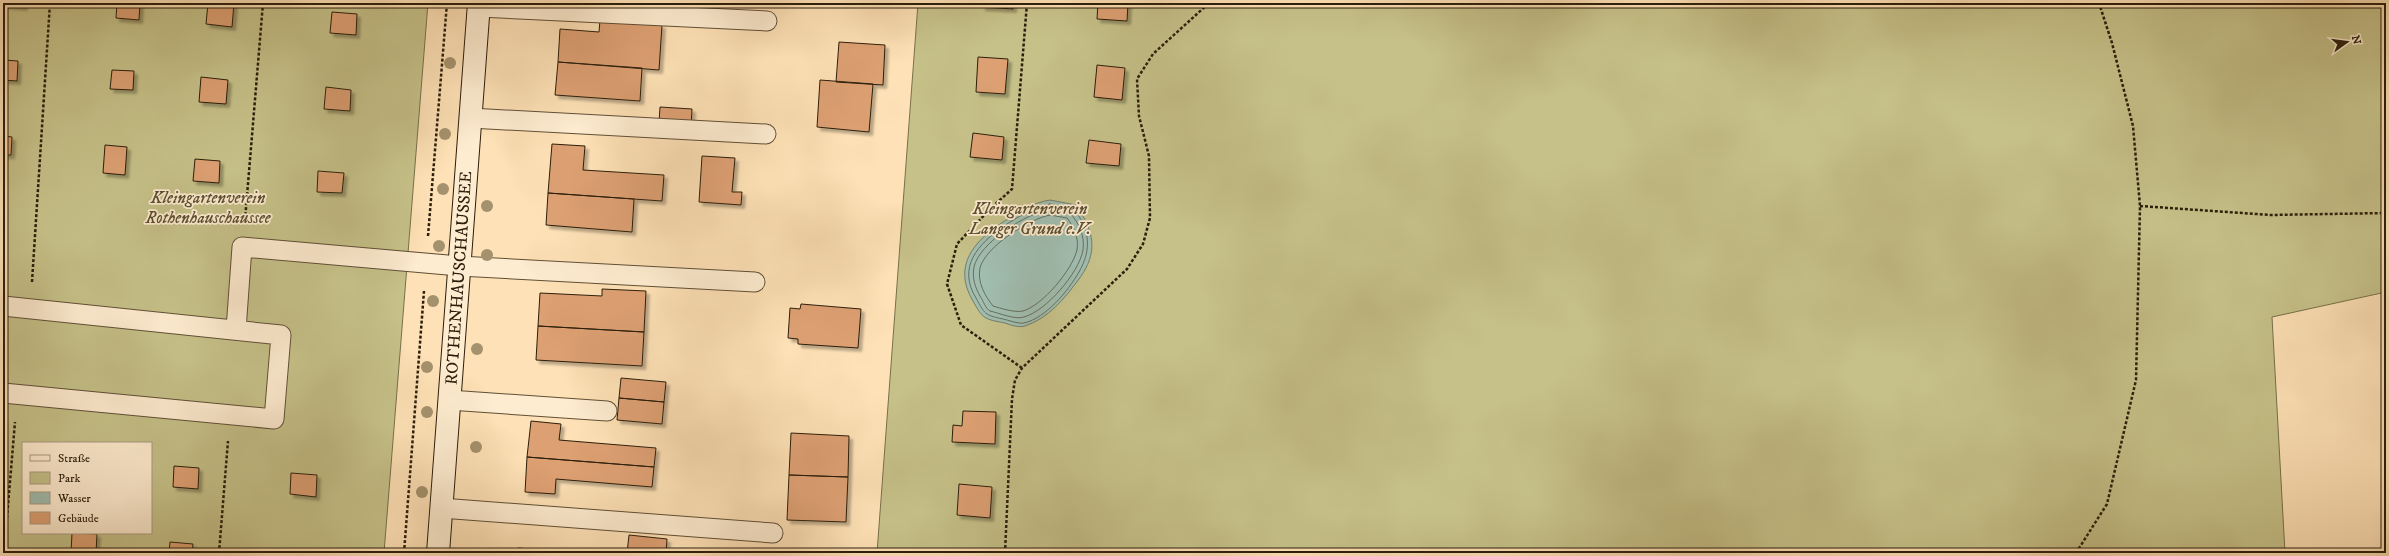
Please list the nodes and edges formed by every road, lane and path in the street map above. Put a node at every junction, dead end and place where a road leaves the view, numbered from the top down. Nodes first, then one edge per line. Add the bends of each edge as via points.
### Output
1 (50, 3) edge
2 (263, 3) edge
3 (1027, 3) edge
4 (1209, 3) edge
5 (2100, 3) edge
6 (479, 5) edge
7 (767, 21) dead end
8 (470, 118) junction
9 (766, 134) dead end
10 (2140, 206) junction
11 (2386, 214) edge
12 (242, 247) junction
13 (459, 266) junction
14 (755, 282) dead end
15 (3, 306) edge
16 (30, 308) junction
17 (236, 330) junction
18 (1022, 368) junction
19 (10, 394) edge
20 (449, 400) junction
21 (607, 411) dead end
22 (230, 415) junction
23 (441, 508) junction
24 (773, 533) dead end
25 (4, 553) edge
26 (219, 553) edge
27 (438, 553) edge
28 (1005, 553) edge
29 (2076, 553) edge

1 - 16 path
2 - 12 path
3 - 18 path via 1012,189 957,244 947,284 961,325
4 - 18 path via 1153,54 1137,79 1139,116 1149,156 1150,218 1143,244 1127,269
5 - 10 path via 2133,126
6 - 7 lane
6 - 8 main road, ROTHENHAUSCHAUSSEE
8 - 9 lane
8 - 13 main road, ROTHENHAUSCHAUSSEE
10 - 11 path via 2271,215
10 - 29 path via 2136,380 2107,504
12 - 13 lane
12 - 17 lane
13 - 14 lane
13 - 20 main road, ROTHENHAUSCHAUSSEE
15 - 16 lane
16 - 17 lane
17 - 22 lane via 281,335 274,419
18 - 28 path via 1015,380 1012,399
19 - 22 lane
19 - 25 path
20 - 21 lane
20 - 23 main road, ROTHENHAUSCHAUSSEE
22 - 26 path
23 - 24 lane
23 - 27 main road, ROTHENHAUSCHAUSSEE

